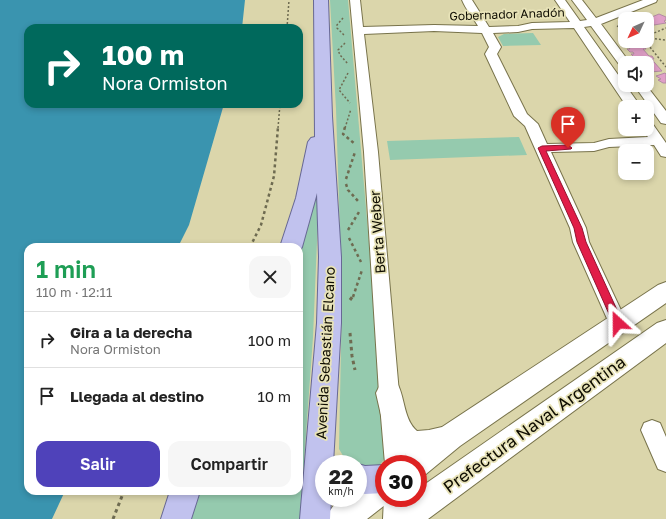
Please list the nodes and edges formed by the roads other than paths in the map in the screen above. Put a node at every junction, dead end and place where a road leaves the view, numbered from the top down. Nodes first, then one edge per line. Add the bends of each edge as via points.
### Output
1 (321, 0) edge
2 (355, 0) edge
3 (466, 0) edge
4 (560, 0) edge
5 (577, 0) edge
6 (652, 0) edge
7 (593, 22) junction
8 (577, 25) junction
9 (486, 30) junction
10 (358, 31) junction
11 (619, 56) edge
12 (645, 92) edge
13 (629, 100) edge
14 (323, 116) junction
15 (666, 120) edge
16 (654, 136) edge
17 (662, 147) edge
18 (542, 148) junction
19 (292, 243) edge
20 (666, 291) edge
21 (618, 323) junction
22 (666, 330) edge
23 (389, 393) junction
24 (652, 430) dead end
25 (450, 437) junction
26 (320, 440) junction
27 (327, 455) edge
28 (395, 455) edge
29 (427, 455) edge
30 (666, 461) edge
31 (375, 494) edge
32 (184, 495) edge
33 (396, 507) edge
34 (176, 519) edge
35 (315, 519) edge
36 (341, 519) edge
37 (395, 519) edge
38 (402, 519) edge

1 - 14 main road, Avenida Sebastián Elcano
2 - 10 street, Berta Weber
3 - 9 street
4 - 8 street
5 - 7 street
6 - 7 street, Gobernador Anadón
7 - 8 street, Gobernador Anadón
7 - 11 street
8 - 9 street, Gobernador Anadón
8 - 13 street
9 - 10 street, Gobernador Anadón via 434,28
9 - 18 street via 495,47 491,54 521,116 530,124
10 - 23 street, Berta Weber via 371,152
12 - 15 street
14 - 19 main road, Avenida Sebastián Elcano via 306,198
14 - 26 main road, Avenida Sebastián Elcano via 330,257 329,322
16 - 17 street
17 - 18 street via 609,143 594,147
18 - 21 street
20 - 21 main road
21 - 25 main road
22 - 38 main road, Prefectura Naval Argentina
23 - 25 main road via 400,434 408,440 418,445
23 - 28 street, Berta Weber
24 - 30 street
25 - 29 main road
26 - 27 main road
26 - 35 main road, Avenida Sebastián Elcano
31 - 36 main road
32 - 34 main road
33 - 37 street

